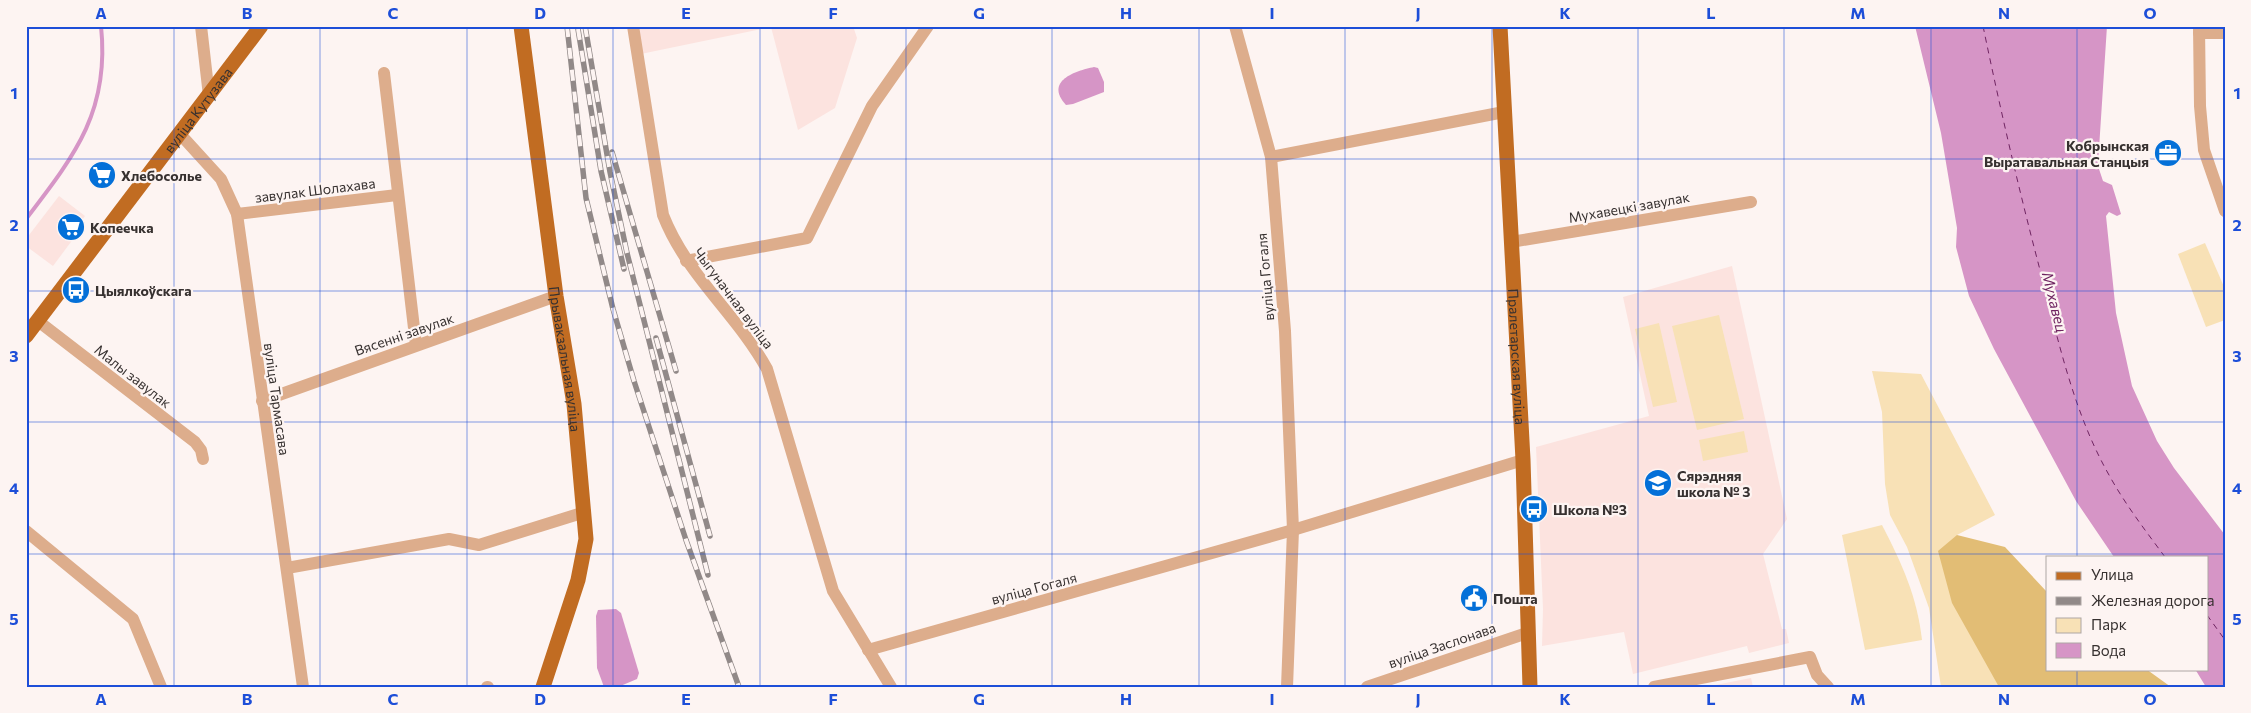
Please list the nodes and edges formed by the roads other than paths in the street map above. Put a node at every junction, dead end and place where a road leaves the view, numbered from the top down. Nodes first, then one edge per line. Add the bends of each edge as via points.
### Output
1 (201, 26) edge
2 (261, 26) edge
3 (522, 26) edge
4 (633, 26) edge
5 (928, 26) edge
6 (1235, 26) edge
7 (1500, 26) edge
8 (2199, 30) edge
9 (2225, 33) edge
10 (384, 73) dead end
11 (209, 96) junction
12 (1504, 112) junction
13 (180, 134) junction
14 (1271, 157) junction
15 (397, 196) junction
16 (1752, 202) dead end
17 (2225, 211) edge
18 (237, 214) junction
19 (1511, 242) junction
20 (686, 261) junction
21 (556, 296) junction
22 (38, 321) junction
23 (26, 336) edge
24 (416, 345) junction
25 (262, 401) junction
26 (203, 459) dead end
27 (1523, 460) junction
28 (585, 512) junction
29 (1293, 530) junction
30 (26, 531) edge
31 (287, 568) junction
32 (1527, 633) junction
33 (868, 650) junction
34 (161, 687) edge
35 (303, 687) edge
36 (543, 687) edge
37 (891, 687) edge
38 (1287, 687) edge
39 (1367, 687) edge
40 (1530, 687) edge
41 (1654, 687) edge
42 (1828, 687) edge

1 - 11 street
2 - 11 main road, вуліца Кутузава
3 - 21 main road, Прывакзальная вуліца
4 - 20 street, Чыгуначная вуліца via 663,215
5 - 20 street via 872,106 806,238
6 - 14 street, вуліца Гогаля
7 - 12 main road, Пралетарская вуліца
8 - 9 street
8 - 17 street via 2204,150
10 - 15 street, завулак Шолахава
11 - 13 main road, вуліца Кутузава
12 - 14 street
12 - 19 main road, Пралетарская вуліца
13 - 18 street, вуліца Тармасава via 221,179
13 - 22 main road, вуліца Кутузава
14 - 29 street, вуліца Гогаля via 1285,331
15 - 18 street, завулак Шолахава
15 - 24 street, завулак Шолахава
16 - 19 street, Мухавецкі завулак
18 - 25 street, вуліца Тармасава
19 - 27 main road, Пралетарская вуліца
20 - 33 street, Чыгуначная вуліца via 757,351 767,369 833,591
21 - 24 street, Вясенні завулак
21 - 28 main road, Прывакзальная вуліца via 574,404
22 - 23 main road, вуліца Кутузава
22 - 26 street, Малы завулак via 195,442
24 - 25 street, Вясенні завулак
25 - 31 street, вуліца Тармасава
27 - 29 street, вуліца Гогаля
27 - 32 main road, Пралетарская вуліца
28 - 31 street via 479,545 449,540
28 - 36 main road, Прывакзальная вуліца via 586,539 578,580
29 - 33 street, вуліца Гогаля
29 - 38 street, вуліца Гогаля
30 - 34 street via 133,619
31 - 35 street, вуліца Тармасава
32 - 39 street, вуліца Заслонава
32 - 40 main road, Пралетарская вуліца
33 - 37 street, Чыгуначная вуліца
41 - 42 street via 1810,657 1817,675

